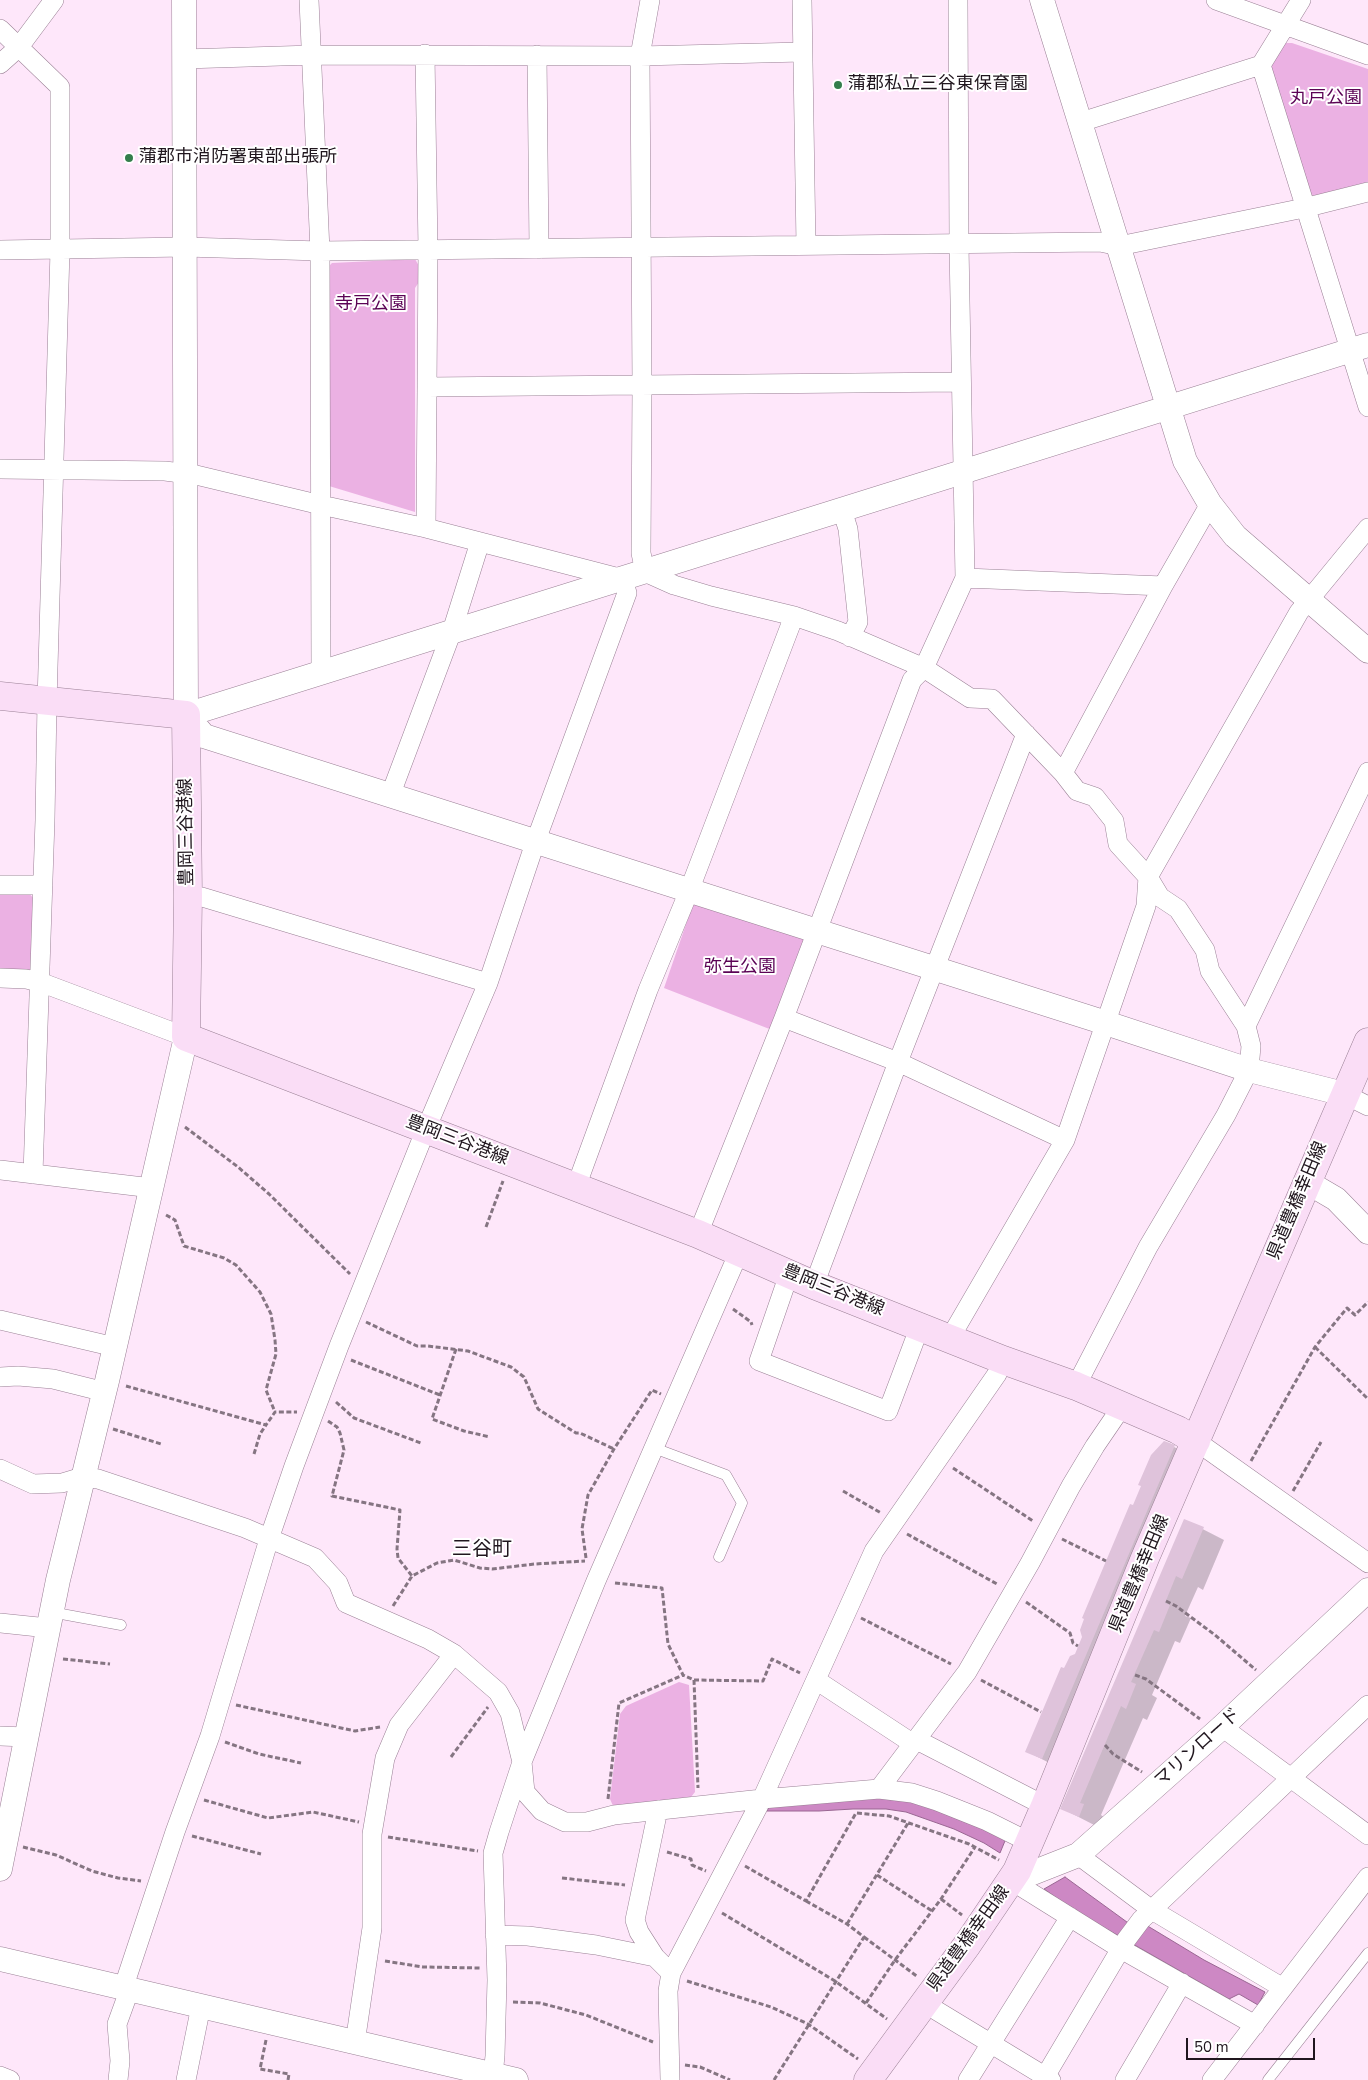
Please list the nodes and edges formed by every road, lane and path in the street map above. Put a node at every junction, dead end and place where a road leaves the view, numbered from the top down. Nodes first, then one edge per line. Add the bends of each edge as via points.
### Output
1 (54, 0) edge
2 (184, 0) edge
3 (310, 0) edge
4 (650, 0) edge
5 (802, 0) edge
6 (958, 0) edge
7 (1042, 0) edge
8 (1216, 0) edge
9 (1301, 0) edge
10 (1285, 26) junction
11 (0, 29) edge
12 (19, 47) junction
13 (802, 52) junction
14 (313, 54) junction
15 (425, 54) junction
16 (537, 55) junction
17 (1368, 55) edge
18 (640, 56) junction
19 (184, 59) junction
20 (0, 64) edge
21 (1261, 65) junction
22 (1081, 122) junction
23 (1368, 192) edge
24 (1304, 208) junction
25 (806, 244) junction
26 (959, 244) junction
27 (1119, 246) junction
28 (185, 247) junction
29 (642, 247) junction
30 (539, 249) junction
31 (0, 250) edge
32 (60, 250) junction
33 (428, 250) junction
34 (320, 251) junction
35 (1359, 347) edge
36 (960, 382) junction
37 (642, 386) junction
38 (427, 387) junction
39 (1368, 407) edge
40 (1168, 408) junction
41 (0, 469) edge
42 (53, 469) junction
43 (184, 473) junction
44 (961, 473) junction
45 (1210, 504) junction
46 (321, 505) junction
47 (842, 510) junction
48 (426, 528) junction
49 (1368, 528) edge
50 (480, 542) junction
51 (634, 575) junction
52 (964, 578) junction
53 (1163, 586) junction
54 (1309, 600) junction
55 (794, 616) junction
56 (452, 631) junction
57 (850, 636) junction
58 (1368, 651) edge
59 (924, 668) junction
60 (321, 674) junction
61 (0, 696) edge
62 (47, 702) junction
63 (186, 715) junction
64 (1026, 734) junction
65 (1368, 772) edge
66 (1063, 773) junction
67 (390, 796) junction
68 (535, 843) junction
69 (1148, 877) junction
70 (0, 885) edge
71 (43, 885) junction
72 (689, 892) junction
73 (188, 896) junction
74 (817, 932) junction
75 (935, 969) junction
76 (0, 978) edge
77 (40, 982) junction
78 (488, 983) junction
79 (784, 1018) junction
80 (1106, 1023) junction
81 (1246, 1026) junction
82 (186, 1037) junction
83 (1368, 1042) edge
84 (898, 1062) junction
85 (1249, 1070) junction
86 (1356, 1100) edge
87 (169, 1115) junction
88 (426, 1129) junction
89 (1065, 1140) junction
90 (510, 1161) junction
91 (0, 1170) edge
92 (33, 1174) junction
93 (1307, 1182) junction
94 (576, 1186) junction
95 (152, 1188) junction
96 (1336, 1199) junction
97 (146, 1211) junction
98 (1368, 1219) edge
99 (486, 1227) dead end
100 (1368, 1232) edge
101 (698, 1234) junction
102 (740, 1252) junction
103 (789, 1274) junction
104 (814, 1285) junction
105 (363, 1288) junction
106 (719, 1300) junction
107 (1368, 1302) edge
108 (352, 1315) junction
109 (0, 1320) edge
110 (772, 1325) junction
111 (920, 1326) junction
112 (950, 1338) junction
113 (115, 1347) junction
114 (1315, 1347) junction
115 (456, 1350) junction
116 (336, 1354) junction
117 (1003, 1360) junction
118 (0, 1377) edge
119 (1076, 1386) junction
120 (323, 1390) junction
121 (105, 1392) junction
122 (440, 1395) junction
123 (676, 1399) junction
124 (1368, 1399) edge
125 (1123, 1405) junction
126 (275, 1412) dead end
127 (96, 1424) junction
128 (266, 1425) dead end
129 (490, 1437) dead end
130 (1196, 1441) junction
131 (1321, 1442) dead end
132 (421, 1443) dead end
133 (161, 1444) dead end
134 (654, 1448) junction
135 (614, 1449) junction
136 (254, 1454) dead end
137 (938, 1458) junction
138 (0, 1469) edge
139 (1243, 1474) junction
140 (82, 1477) junction
141 (843, 1490) dead end
142 (1285, 1504) junction
143 (893, 1523) junction
144 (1047, 1531) junction
145 (269, 1539) junction
146 (718, 1557) dead end
147 (1106, 1561) dead end
148 (1368, 1563) edge
149 (596, 1581) junction
150 (1368, 1590) edge
151 (1012, 1593) junction
152 (1166, 1601) dead end
153 (847, 1611) junction
154 (385, 1619) junction
155 (49, 1620) junction
156 (0, 1623) edge
157 (121, 1625) dead end
158 (1078, 1646) dead end
159 (454, 1654) junction
160 (42, 1656) junction
161 (110, 1664) dead end
162 (967, 1672) junction
163 (683, 1675) junction
164 (1135, 1675) dead end
165 (694, 1680) junction
166 (816, 1680) junction
167 (1270, 1682) junction
168 (498, 1692) junction
169 (221, 1702) junction
170 (1368, 1705) edge
171 (1041, 1712) dead end
172 (399, 1725) junction
173 (1222, 1727) junction
174 (0, 1736) edge
175 (210, 1736) junction
176 (26, 1737) junction
177 (914, 1741) junction
178 (1105, 1745) dead end
179 (451, 1757) dead end
180 (522, 1762) junction
181 (301, 1763) dead end
182 (1290, 1779) junction
183 (1160, 1783) junction
184 (879, 1789) junction
185 (189, 1796) junction
186 (762, 1799) junction
187 (699, 1806) junction
188 (1045, 1806) junction
189 (658, 1810) junction
190 (606, 1817) junction
191 (908, 1823) junction
192 (373, 1830) junction
193 (175, 1832) junction
194 (1368, 1834) edge
195 (1029, 1842) junction
196 (5, 1844) junction
197 (650, 1846) junction
198 (975, 1847) junction
199 (493, 1853) junction
200 (261, 1854) dead end
201 (1078, 1855) junction
202 (731, 1858) junction
203 (0, 1869) edge
204 (877, 1875) junction
205 (721, 1876) junction
206 (1014, 1876) junction
207 (1368, 1877) edge
208 (562, 1878) dead end
209 (159, 1880) junction
210 (641, 1887) junction
211 (806, 1901) junction
212 (707, 1903) junction
213 (932, 1911) junction
214 (1146, 1915) junction
215 (1070, 1917) junction
216 (847, 1924) junction
217 (495, 1935) junction
218 (864, 1938) junction
219 (1124, 1945) junction
220 (1368, 1953) edge
221 (655, 1957) junction
222 (368, 1958) junction
223 (0, 1960) edge
224 (895, 1960) junction
225 (496, 1969) junction
226 (670, 1975) junction
227 (835, 1981) junction
228 (1182, 1983) junction
229 (1283, 1988) junction
230 (126, 1990) junction
231 (929, 1996) junction
232 (496, 2001) junction
233 (866, 2003) junction
234 (201, 2006) junction
235 (269, 2023) junction
236 (808, 2024) junction
237 (1255, 2025) junction
238 (903, 2032) junction
239 (355, 2043) junction
240 (991, 2044) junction
241 (670, 2063) edge
242 (871, 2075) edge
243 (0, 2076) edge
244 (504, 2078) edge
245 (1046, 2079) edge
246 (10, 2080) edge
247 (118, 2080) edge
248 (186, 2080) edge
249 (288, 2080) edge
250 (730, 2080) edge
251 (774, 2080) edge
252 (968, 2080) edge
253 (1125, 2080) edge
254 (1212, 2080) edge
255 (1268, 2080) edge

1 - 12 street
2 - 19 street
3 - 14 street
4 - 18 street
5 - 13 street
6 - 26 street
7 - 22 street
8 - 10 street
9 - 10 street
10 - 17 street
10 - 21 street
11 - 12 street
12 - 20 street
12 - 32 street via 60,87
13 - 18 street
13 - 25 street
14 - 15 street
14 - 19 street
14 - 34 street
15 - 16 street
15 - 33 street
16 - 18 street
16 - 30 street
18 - 29 street
19 - 28 street
21 - 22 street
21 - 24 street
22 - 27 street
23 - 24 street
24 - 27 street
24 - 35 street
25 - 26 street
25 - 29 street
26 - 27 street via 1100,242
26 - 36 street
27 - 40 street
28 - 32 street
28 - 34 street
28 - 43 street
29 - 30 street
29 - 37 street
30 - 33 street
31 - 32 street
32 - 42 street
33 - 34 street
33 - 38 street
34 - 46 street
35 - 39 street
35 - 40 street
36 - 37 street
36 - 44 street
37 - 38 street
37 - 51 street via 641,553
38 - 48 street
40 - 44 street
40 - 45 street via 1185,461
41 - 42 street
42 - 43 street
42 - 62 street
43 - 46 street
43 - 63 street
44 - 47 street
44 - 52 street
45 - 53 street
45 - 54 street via 1235,536
46 - 48 street
46 - 60 street
47 - 51 street
47 - 57 street via 848,529 858,622
48 - 50 street
49 - 54 street
50 - 51 street
50 - 56 street
51 - 55 street
51 - 56 street
51 - 68 street
52 - 53 street
52 - 59 street
53 - 66 street
54 - 58 street
54 - 69 street via 1299,612
55 - 57 street
55 - 72 street
56 - 60 street
56 - 67 street
57 - 59 street
59 - 64 street via 970,698 992,699
59 - 74 street via 912,680
60 - 63 street
61 - 62 main road
62 - 63 main road
62 - 71 street
63 - 67 street via 204,736
63 - 73 main road, 豊岡三谷港線
64 - 66 street
64 - 75 street
65 - 81 street
66 - 69 street via 1077,791 1095,797 1114,821 1118,844
67 - 68 street
68 - 72 street
68 - 78 street
69 - 80 street via 1146,906
69 - 81 street via 1160,897 1178,909 1205,950 1210,971
70 - 71 street
71 - 77 street
72 - 74 street
72 - 94 street via 648,990
73 - 78 street via 212,900
73 - 82 main road, 豊岡三谷港線
74 - 75 street
74 - 79 street
75 - 80 street
75 - 84 street
76 - 77 street
77 - 82 street
77 - 92 street
78 - 88 street
79 - 84 street
79 - 101 street
80 - 85 street
80 - 89 street
81 - 85 street via 1251,1046
82 - 87 street
82 - 88 main road, 豊岡三谷港線
83 - 86 main road, 県道豊橋幸田線
84 - 89 street
84 - 104 street
85 - 86 street
85 - 119 street via 1148,1246
86 - 93 main road, 県道豊橋幸田線
87 - 95 street
87 - 105 path via 269,1194
88 - 90 main road, 豊岡三谷港線
88 - 105 street
89 - 112 street
90 - 94 main road, 豊岡三谷港線
90 - 99 path
91 - 92 street
92 - 95 street
93 - 96 street
93 - 130 main road, 県道豊橋幸田線
94 - 101 main road, 豊岡三谷港線
95 - 97 street
96 - 98 street
96 - 100 street
97 - 113 street
97 - 126 path via 175,1220 184,1246 236,1265 260,1292 271,1314 275,1340 276,1354 266,1390
101 - 102 main road, 豊岡三谷港線
102 - 103 main road, 豊岡三谷港線
102 - 106 street
103 - 104 main road, 豊岡三谷港線
103 - 110 street
104 - 111 main road, 豊岡三谷港線
105 - 108 street
106 - 110 path via 751,1322 752,1327
106 - 123 street
107 - 114 path via 1355,1315 1346,1308
108 - 115 path via 417,1346
108 - 116 street
109 - 113 street
110 - 111 street via 759,1361 888,1410
111 - 112 main road, 豊岡三谷港線
112 - 117 main road, 豊岡三谷港線
113 - 121 street
114 - 124 path
114 - 139 path
115 - 122 path
115 - 135 path via 510,1366 524,1377 538,1409 576,1433
116 - 120 street
116 - 122 path
117 - 119 main road, 豊岡三谷港線
117 - 137 street via 997,1374
118 - 121 street via 53,1379
119 - 125 main road, 豊岡三谷港線
120 - 132 path via 354,1418
120 - 145 street
121 - 127 street
122 - 129 path via 432,1419
123 - 134 street
123 - 135 path via 652,1390
125 - 130 main road, 豊岡三谷港線
125 - 144 street via 1090,1454
127 - 133 path
127 - 140 street
128 - 136 path
130 - 139 street
130 - 188 main road, 県道豊橋幸田線
131 - 142 path
134 - 146 lane via 726,1475 742,1503
134 - 149 street
135 - 154 path via 588,1495 582,1529 586,1561 492,1569 454,1560 437,1563 412,1576
137 - 143 street
137 - 144 path
138 - 140 street via 33,1484 62,1483
139 - 142 street
140 - 145 street via 184,1506
140 - 155 street
141 - 143 path
142 - 148 street
143 - 151 path
143 - 153 street via 874,1551
144 - 147 path
144 - 151 street
145 - 154 street via 315,1558 338,1583 346,1603
145 - 169 street
149 - 163 path via 662,1588 668,1644
149 - 180 street
150 - 167 street, マリンロード
151 - 158 path via 1070,1633 1073,1643
151 - 162 street
152 - 167 path via 1215,1635
153 - 162 path
153 - 166 street
154 - 159 street
155 - 156 street
155 - 157 lane
155 - 160 street
159 - 168 street
159 - 172 street
160 - 161 path
160 - 176 street
162 - 171 path
162 - 177 street
163 - 165 path
163 - 190 path via 619,1703
164 - 173 path via 1146,1679 1198,1719
165 - 166 path via 762,1681 772,1659
165 - 187 path
166 - 177 street
166 - 186 street
167 - 173 street, マリンロード
168 - 179 path
168 - 180 street via 510,1714
169 - 172 path via 356,1731
169 - 175 street
170 - 182 street
172 - 192 street via 385,1758
173 - 182 street
173 - 183 street, マリンロード
174 - 176 street
175 - 181 path via 259,1754
175 - 185 street
176 - 196 street
177 - 184 street
177 - 188 street
178 - 183 path via 1113,1754
180 - 190 street via 525,1792 542,1811 564,1822 587,1822
180 - 199 street
182 - 194 street
182 - 214 street
183 - 201 street, マリンロード
184 - 186 street
184 - 195 street via 912,1793 937,1801
185 - 192 path via 268,1818 313,1812
185 - 193 street
186 - 187 street
186 - 202 street
187 - 189 street
188 - 195 main road, 県道豊橋幸田線
189 - 190 street
189 - 197 street
191 - 198 path
191 - 204 path
191 - 211 path via 889,1816 856,1813
192 - 199 path
192 - 222 street via 373,1907
193 - 200 path
193 - 209 street
195 - 206 main road, 県道豊橋幸田線
196 - 203 street
196 - 209 path via 56,1855 92,1871 134,1882
197 - 205 path via 691,1859 692,1865
197 - 210 street
198 - 206 path
198 - 213 path
199 - 217 street
201 - 206 street, マリンロード
201 - 214 street
202 - 205 street
202 - 211 path
204 - 213 path
204 - 216 path
205 - 212 street
206 - 215 street
206 - 231 main road, 県道豊橋幸田線
207 - 229 street
208 - 210 path
209 - 230 street
210 - 221 street via 636,1920 639,1932
211 - 216 path
212 - 226 street
212 - 227 path
213 - 224 path
214 - 219 street
214 - 229 street
215 - 219 street
215 - 240 street
216 - 218 path
217 - 221 street via 596,1944
217 - 225 street
218 - 224 path
218 - 227 path
219 - 228 street
219 - 245 street
220 - 255 lane
221 - 226 street
222 - 225 path via 423,1967
222 - 239 street
223 - 230 street
224 - 231 path
224 - 233 path
225 - 232 street
226 - 236 path via 771,2007
226 - 241 street
227 - 233 path
227 - 236 path
228 - 237 street
228 - 253 street
229 - 237 street
230 - 234 street
230 - 247 street via 117,2024
231 - 238 main road, 県道豊橋幸田線
231 - 240 street
232 - 241 path via 540,2002 586,2015
232 - 244 street via 495,2056
233 - 238 path
234 - 235 street
234 - 248 street
235 - 239 street
235 - 249 path via 260,2069 289,2074
236 - 242 path
236 - 251 path
237 - 254 street
238 - 242 main road, 県道豊橋幸田線
239 - 244 street
240 - 245 street
240 - 252 street
241 - 250 path via 700,2067
243 - 246 street

